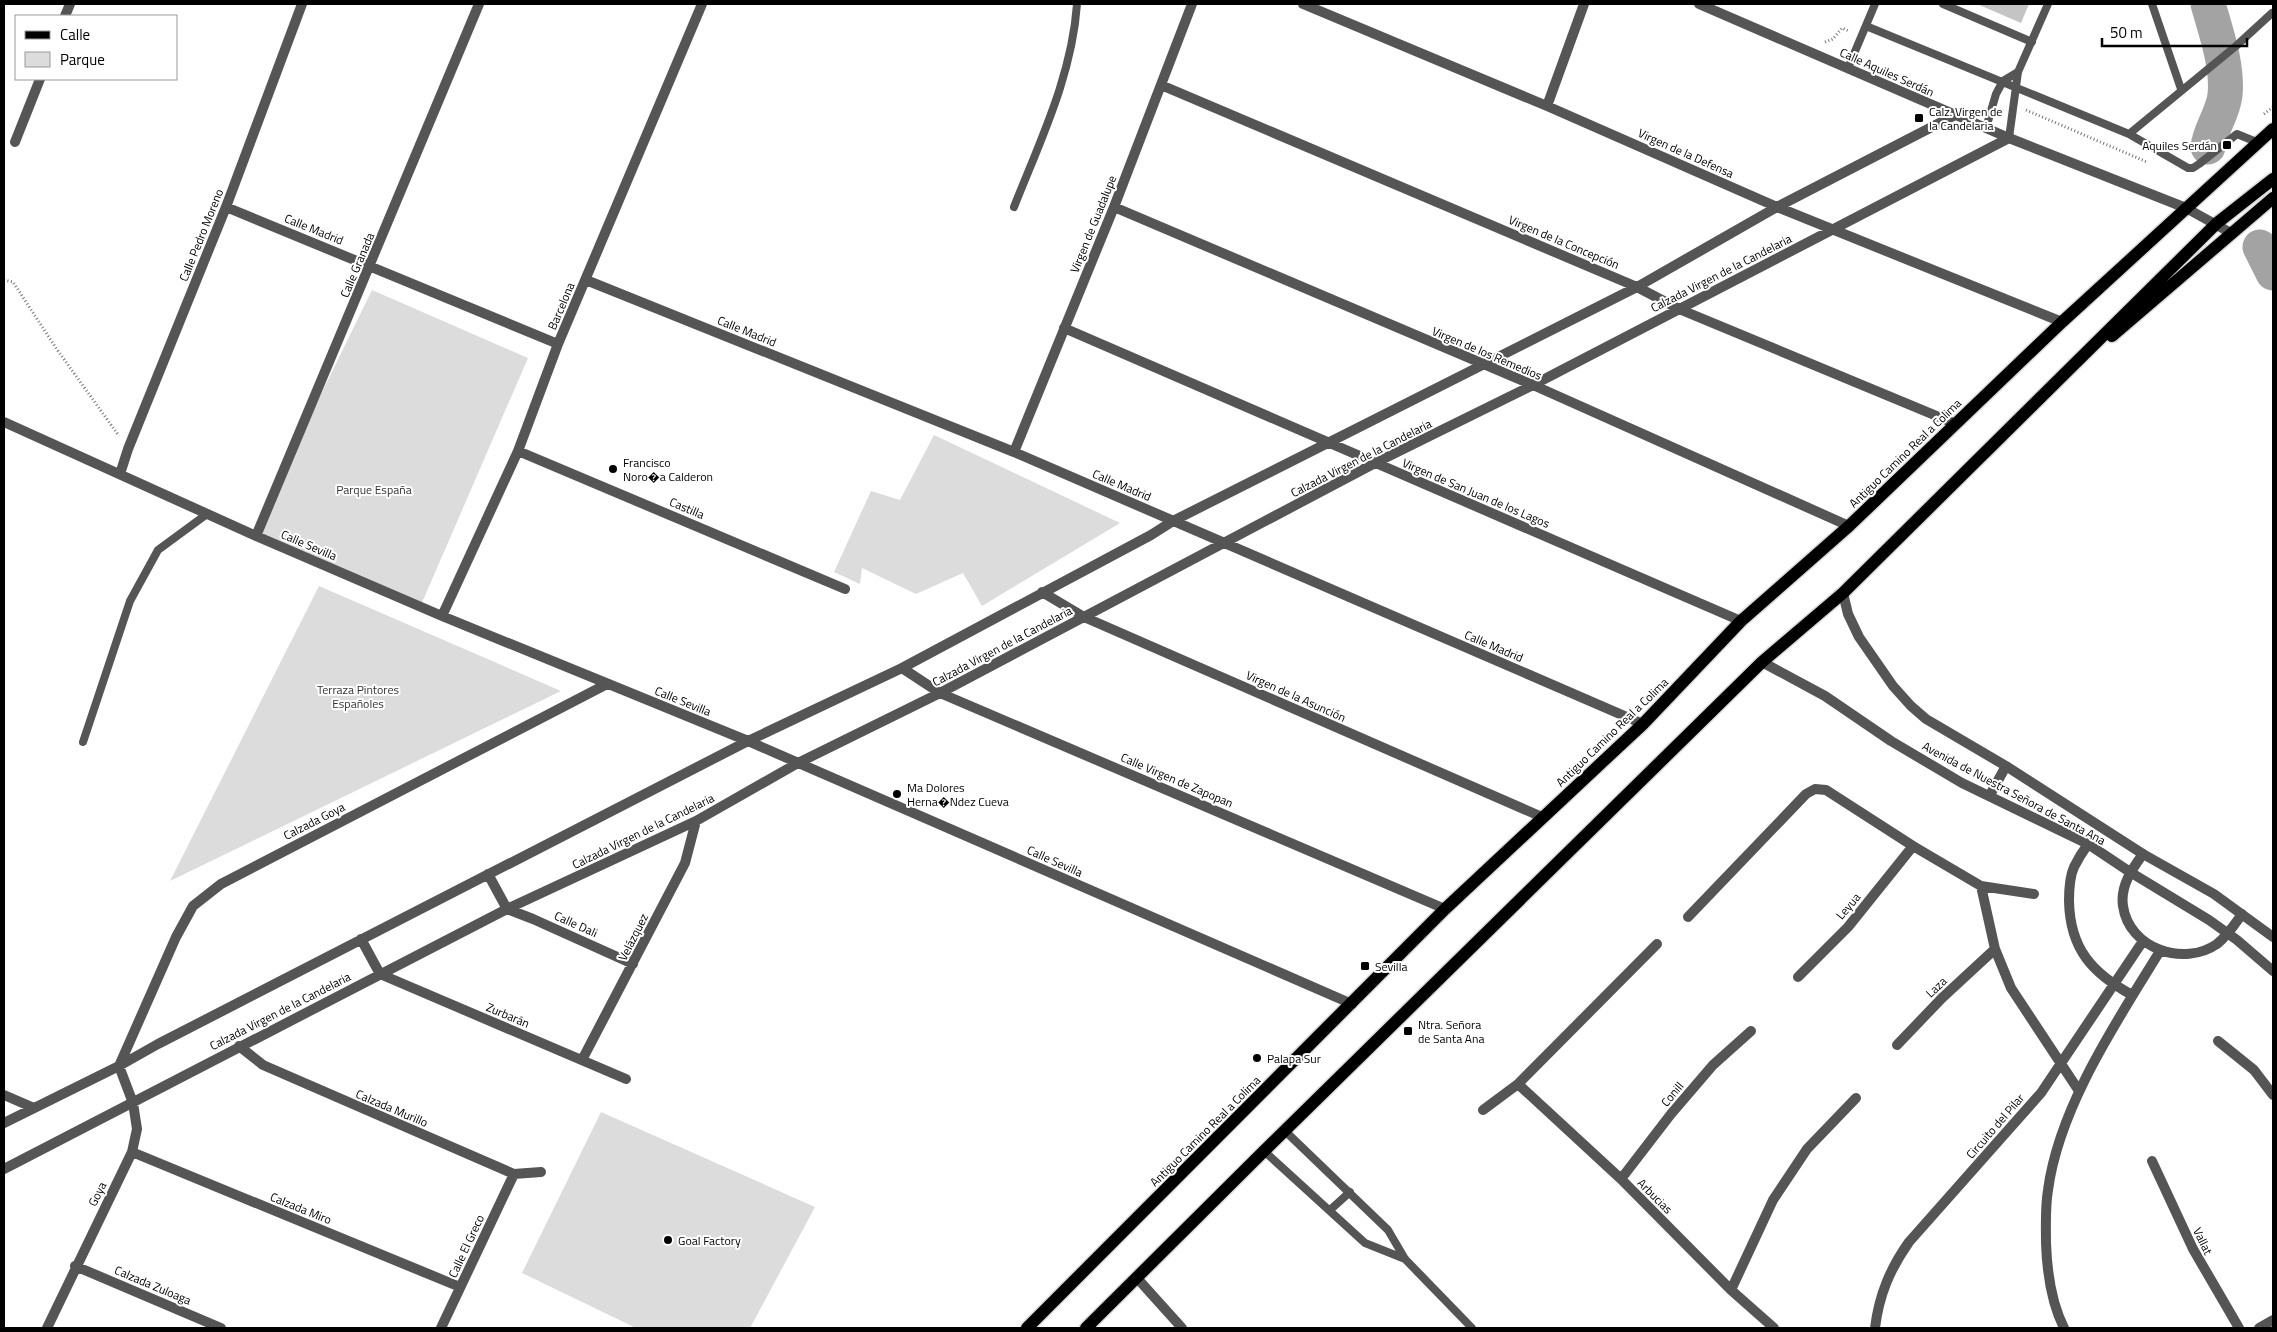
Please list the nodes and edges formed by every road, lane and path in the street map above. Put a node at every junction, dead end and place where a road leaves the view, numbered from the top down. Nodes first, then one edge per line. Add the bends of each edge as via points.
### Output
1 (302, 4) edge
2 (479, 4) edge
3 (702, 4) edge
4 (1077, 4) edge
5 (1192, 4) edge
6 (1303, 4) edge
7 (1584, 4) edge
8 (1699, 4) edge
9 (1875, 4) edge
10 (1943, 4) edge
11 (2048, 4) edge
12 (2152, 4) edge
13 (2267, 4) edge
14 (2273, 13) edge
15 (1866, 26) junction
16 (2032, 42) junction
17 (1848, 68) junction
18 (2018, 72) junction
19 (40, 80) edge
20 (2004, 81) junction
21 (1161, 85) junction
22 (2016, 86) junction
23 (2181, 89) junction
24 (1548, 106) junction
25 (1955, 115) junction
26 (1986, 128) junction
27 (2273, 129) edge
28 (2129, 134) junction
29 (2009, 138) junction
30 (15, 142) dead end
31 (2259, 143) junction
32 (2273, 179) edge
33 (2273, 198) edge
34 (226, 207) junction
35 (1114, 207) junction
36 (1777, 207) junction
37 (1014, 208) dead end
38 (2186, 208) junction
39 (2217, 223) junction
40 (1832, 229) junction
41 (2231, 233) junction
42 (370, 266) junction
43 (4, 280) edge
44 (586, 280) junction
45 (1637, 287) junction
46 (1679, 308) junction
47 (2062, 322) junction
48 (1064, 328) junction
49 (558, 344) junction
50 (1482, 365) junction
51 (1532, 385) junction
52 (2050, 386) junction
53 (4, 422) edge
54 (1956, 424) junction
55 (1326, 442) junction
56 (128, 449) junction
57 (518, 451) junction
58 (1014, 452) junction
59 (1375, 463) junction
60 (120, 474) junction
61 (207, 514) junction
62 (1173, 521) junction
63 (1849, 526) junction
64 (256, 536) junction
65 (1225, 543) junction
66 (845, 589) dead end
67 (1042, 592) junction
68 (1843, 592) junction
69 (442, 616) junction
70 (1084, 617) junction
71 (1741, 621) junction
72 (1762, 662) junction
73 (902, 668) junction
74 (607, 684) junction
75 (940, 693) junction
76 (1644, 724) junction
77 (748, 741) junction
78 (83, 742) dead end
79 (798, 763) junction
80 (2006, 766) junction
81 (1990, 795) junction
82 (1542, 817) junction
83 (696, 821) junction
84 (2088, 844) junction
85 (1913, 846) junction
86 (2143, 854) junction
87 (2130, 872) junction
88 (488, 874) junction
89 (1981, 886) junction
90 (2034, 894) dead end
91 (1445, 908) junction
92 (506, 909) junction
93 (2242, 914) junction
94 (1688, 918) dead end
95 (2228, 933) junction
96 (2273, 936) edge
97 (361, 939) junction
98 (2143, 941) junction
99 (1657, 944) dead end
100 (1995, 949) junction
101 (2160, 951) junction
102 (633, 964) junction
103 (2273, 971) edge
104 (380, 974) junction
105 (1798, 978) dead end
106 (2113, 984) junction
107 (2132, 995) junction
108 (1352, 1004) junction
109 (1750, 1031) dead end
110 (2218, 1041) dead end
111 (1897, 1045) dead end
112 (240, 1046) junction
113 (582, 1060) junction
114 (2060, 1065) junction
115 (119, 1066) junction
116 (626, 1079) dead end
117 (1518, 1084) junction
118 (2079, 1091) junction
119 (4, 1095) edge
120 (2273, 1095) edge
121 (1856, 1098) dead end
122 (133, 1103) junction
123 (34, 1108) junction
124 (1483, 1110) dead end
125 (4, 1123) edge
126 (1284, 1130) junction
127 (1264, 1151) junction
128 (132, 1152) junction
129 (2152, 1161) dead end
130 (4, 1169) edge
131 (541, 1172) dead end
132 (514, 1174) junction
133 (1621, 1179) junction
134 (1350, 1192) junction
135 (1330, 1210) junction
136 (1405, 1259) junction
137 (75, 1266) junction
138 (1137, 1278) junction
139 (460, 1287) junction
140 (1731, 1290) junction
141 (2273, 1320) edge
142 (47, 1328) edge
143 (221, 1328) edge
144 (441, 1328) edge
145 (1027, 1328) edge
146 (1086, 1328) edge
147 (1182, 1328) edge
148 (1472, 1328) edge
149 (1774, 1328) edge
150 (1875, 1328) edge
151 (2064, 1328) edge
152 (2239, 1328) edge
153 (2259, 1328) edge

1 - 34 street, Calle Pedro Moreno
2 - 42 street, Calle Granada
3 - 44 street, Barcelona
4 - 37 lane via 1065,76
5 - 21 street, Virgen de Guadalupe
6 - 24 street, Virgen de la Defensa
7 - 24 street
8 - 17 street, Calle Aquiles Serdán
9 - 15 lane
10 - 16 lane
11 - 16 lane
12 - 23 lane
13 - 14 lane
14 - 23 lane
15 - 17 lane
15 - 20 lane
16 - 18 lane
17 - 25 street, Calle Aquiles Serdán
18 - 20 lane
18 - 22 lane
19 - 30 street
20 - 22 lane
20 - 26 lane via 1996,94
21 - 35 street, Virgen de Guadalupe
21 - 45 street, Virgen de la Concepción
22 - 28 lane
22 - 29 lane
23 - 28 lane
24 - 36 street, Virgen de la Defensa
25 - 26 street, Calle Aquiles Serdán
25 - 36 street, Calzada Virgen de la Candelaria
26 - 29 street, Calle Aquiles Serdán
27 - 31 main road, Antiguo Camino Real a Colima
28 - 31 lane via 2190,168 2237,134
29 - 38 street, Calle Aquiles Serdán
29 - 40 street, Calzada Virgen de la Candelaria
31 - 38 main road, Antiguo Camino Real a Colima
32 - 39 main road
33 - 41 main road
34 - 42 street, Calle Madrid
34 - 56 street, Calle Pedro Moreno
35 - 48 street, Virgen de Guadalupe
35 - 50 street, Virgen de los Remedios
36 - 40 street, Virgen de la Defensa
36 - 45 street, Calzada Virgen de la Candelaria
38 - 39 street, Calle Aquiles Serdán
38 - 47 main road, Antiguo Camino Real a Colima
39 - 41 street, Calle Aquiles Serdán
39 - 52 main road
40 - 46 street, Calzada Virgen de la Candelaria
40 - 47 street, Virgen de la Defensa
41 - 52 main road
42 - 49 street, Calle Madrid
42 - 64 street, Calle Granada
43 - 56 path via 13,282
44 - 49 street, Barcelona
44 - 58 street, Calle Madrid
45 - 46 street, Virgen de la Concepción
45 - 50 street, Calzada Virgen de la Candelaria
46 - 51 street, Calzada Virgen de la Candelaria
46 - 54 street, Virgen de la Concepción
47 - 54 main road, Antiguo Camino Real a Colima
48 - 55 street, Virgen de San Juan de los Lagos
48 - 58 street, Virgen de Guadalupe
49 - 57 street, Barcelona
50 - 51 street, Virgen de los Remedios
50 - 55 street, Calzada Virgen de la Candelaria
51 - 59 street, Calzada Virgen de la Candelaria
51 - 63 street, Virgen de los Remedios
52 - 68 main road
53 - 60 street, Calle Sevilla
54 - 63 main road, Antiguo Camino Real a Colima
55 - 59 street, Virgen de San Juan de los Lagos
55 - 62 street, Calzada Virgen de la Candelaria
56 - 60 street, Calle Pedro Moreno
57 - 66 street, Castilla
57 - 69 street, Barcelona
58 - 62 street, Calle Madrid
59 - 65 street, Calzada Virgen de la Candelaria
59 - 71 street, Virgen de San Juan de los Lagos
60 - 61 street, Calle Sevilla
61 - 64 street, Calle Sevilla
61 - 78 lane via 158,550 130,601
62 - 65 street, Calle Madrid
62 - 67 street, Calzada Virgen de la Candelaria
63 - 71 main road, Antiguo Camino Real a Colima
64 - 69 street, Calle Sevilla
65 - 70 street, Calzada Virgen de la Candelaria
65 - 76 street, Calle Madrid
67 - 70 street, Virgen de la Asunción
67 - 73 street, Calzada Virgen de la Candelaria
68 - 72 main road
68 - 80 street, Avenida de Nuestra Señora de Santa Ana via 1848,614 1859,637 1911,706 1926,719
69 - 74 street, Calle Sevilla
70 - 75 street, Calzada Virgen de la Candelaria
70 - 82 street, Virgen de la Asunción
71 - 76 main road, Antiguo Camino Real a Colima
72 - 81 street, Avenida de Nuestra Señora de Santa Ana via 1825,696 1923,761
72 - 126 main road
73 - 75 street, Calle Virgen de Zapopan
73 - 77 street, Calzada Virgen de la Candelaria
74 - 77 street, Calle Sevilla
74 - 115 street, Calzada Goya via 221,884 193,906
75 - 79 street, Calzada Virgen de la Candelaria
75 - 91 street, Calle Virgen de Zapopan
76 - 82 main road, Antiguo Camino Real a Colima
77 - 79 street, Calle Sevilla
77 - 88 street, Calzada Virgen de la Candelaria
79 - 83 street, Calzada Virgen de la Candelaria
79 - 108 street, Calle Sevilla
80 - 81 street
80 - 86 street, Avenida de Nuestra Señora de Santa Ana
81 - 84 street, Avenida de Nuestra Señora de Santa Ana
82 - 91 main road, Antiguo Camino Real a Colima
83 - 92 street, Calzada Virgen de la Candelaria
83 - 102 street, Velázquez via 685,863
84 - 87 street, Avenida de Nuestra Señora de Santa Ana
84 - 106 street via 2073,869 2069,916 2074,940 2098,973
85 - 89 street
85 - 94 street via 1826,790 1815,789 1806,794
85 - 105 street, Leyua via 1848,927
86 - 87 street
86 - 93 street, Avenida de Nuestra Señora de Santa Ana via 2214,894
87 - 95 street, Avenida de Nuestra Señora de Santa Ana
87 - 98 street via 2123,907 2130,925
88 - 92 street
88 - 97 street, Calzada Virgen de la Candelaria
89 - 90 street
89 - 100 street
91 - 108 main road, Antiguo Camino Real a Colima
92 - 102 street, Calle Dali
92 - 104 street, Calzada Virgen de la Candelaria
93 - 95 street
93 - 96 street, Avenida de Nuestra Señora de Santa Ana
95 - 101 street via 2217,944 2199,952 2180,955
95 - 103 street, Avenida de Nuestra Señora de Santa Ana
97 - 104 street
97 - 115 street, Calzada Virgen de la Candelaria
98 - 101 street
98 - 106 street, Circuito del Pilar
99 - 117 street
100 - 111 street, Laza
100 - 114 street via 2011,988
101 - 107 street
102 - 113 street, Velázquez
104 - 112 street, Calzada Virgen de la Candelaria
104 - 113 street, Zurbarán
106 - 107 street
106 - 114 street, Circuito del Pilar
107 - 118 street
108 - 145 main road, Antiguo Camino Real a Colima
109 - 133 street, Conill via 1713,1064
110 - 120 street via 2254,1070
112 - 122 street, Calzada Virgen de la Candelaria
112 - 132 street, Calzada Murillo via 263,1065
113 - 116 street, Zurbarán
114 - 118 street
114 - 150 street, Circuito del Pilar via 2041,1094 1898,1258 1881,1295
115 - 122 street, Goya
115 - 123 street, Calzada Virgen de la Candelaria
117 - 124 street
117 - 133 street, Arbucias
118 - 151 street via 2060,1142 2048,1190 2046,1254 2050,1286
119 - 123 street
121 - 140 street via 1807,1149 1773,1200
122 - 128 street, Goya via 137,1129
122 - 130 street, Calzada Virgen de la Candelaria
123 - 125 street, Calzada Virgen de la Candelaria
126 - 127 main road
126 - 134 lane
127 - 135 lane
127 - 138 main road
128 - 137 street, Goya
128 - 139 street, Calzada Miro
129 - 152 street, Vallat via 2213,1288
131 - 132 street, Calzada Murillo
132 - 139 street, Calle El Greco
133 - 140 street, Arbucias
134 - 135 lane
134 - 136 lane via 1388,1230
135 - 136 lane via 1364,1243
136 - 148 lane
137 - 142 street, Goya
137 - 143 street, Calzada Zuloaga
138 - 146 main road
138 - 147 street
139 - 144 street, Calle El Greco
140 - 149 street, Arbucias
141 - 153 street

